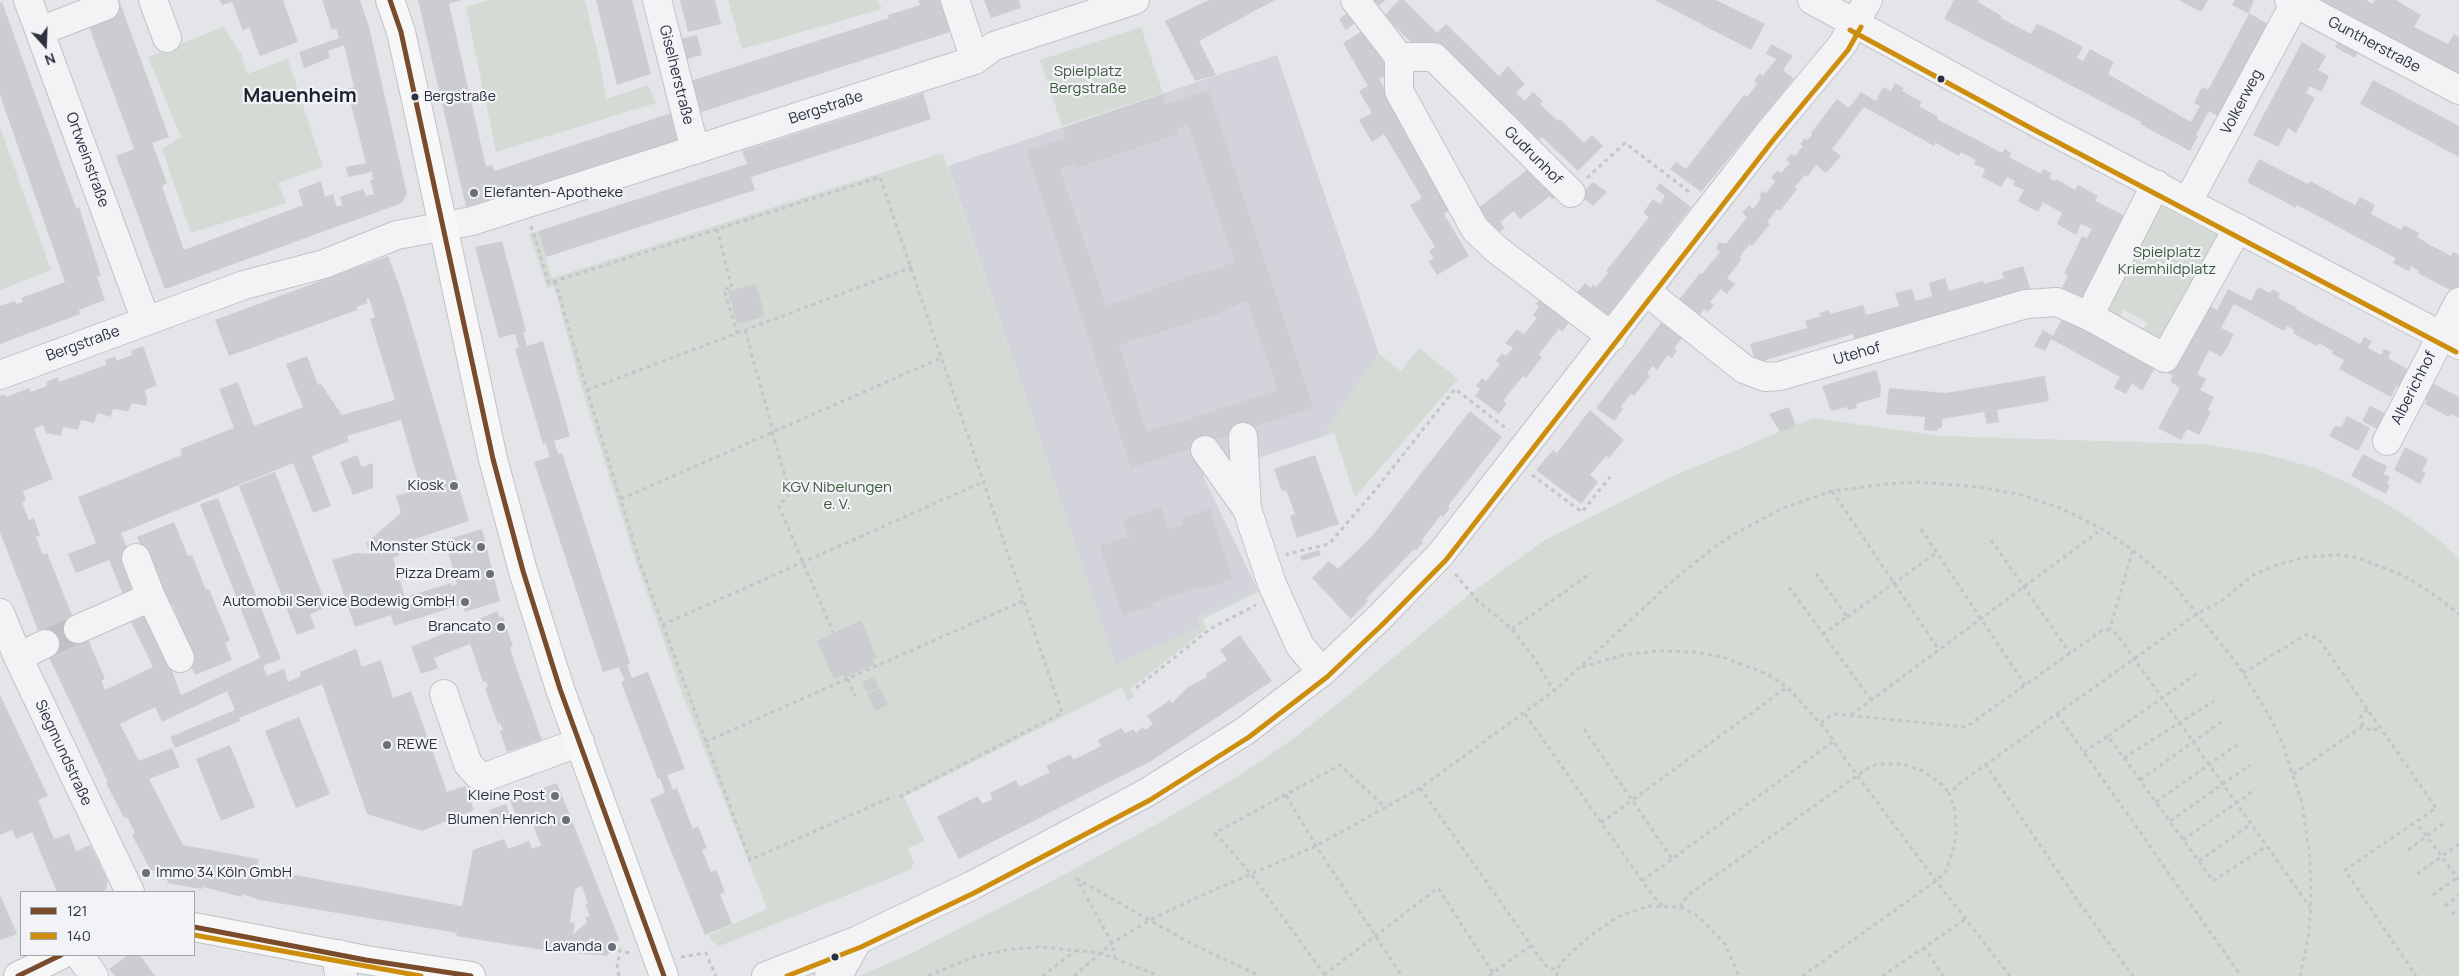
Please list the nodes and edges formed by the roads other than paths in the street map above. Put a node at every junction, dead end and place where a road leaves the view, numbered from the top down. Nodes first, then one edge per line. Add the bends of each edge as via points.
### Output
1 (28, 0) edge
2 (153, 0) edge
3 (390, 0) edge
4 (657, 0) edge
5 (955, 0) edge
6 (1135, 0) edge
7 (1355, 0) edge
8 (1812, 0) edge
9 (1868, 0) edge
10 (2292, 2) edge
11 (105, 6) dead end
12 (1854, 23) junction
13 (40, 31) junction
14 (167, 38) dead end
15 (1399, 57) junction
16 (975, 60) junction
17 (2459, 90) edge
18 (695, 150) junction
19 (2156, 184) junction
20 (1571, 194) road end
21 (2188, 201) junction
22 (443, 226) junction
23 (2238, 228) junction
24 (1647, 292) junction
25 (2459, 302) edge
26 (2090, 316) junction
27 (146, 321) junction
28 (1612, 337) junction
29 (2450, 340) edge
30 (0, 375) edge
31 (1243, 437) dead end
32 (2387, 441) dead end
33 (1205, 450) dead end
34 (1247, 509) junction
35 (136, 558) dead end
36 (151, 597) junction
37 (0, 613) edge
38 (78, 629) tunnel mouth
39 (45, 644) tunnel mouth
40 (18, 657) junction
41 (180, 658) dead end
42 (1322, 672) junction
43 (444, 694) dead end
44 (580, 742) junction
45 (130, 891) edge
46 (195, 927) edge
47 (858, 940) junction
48 (58, 956) edge
49 (80, 956) edge
50 (341, 965) edge
51 (18, 976) edge
52 (94, 976) edge
53 (471, 976) edge
54 (664, 976) edge
55 (766, 976) edge
56 (829, 976) edge

1 - 13 street, Ortweinstraße
2 - 14 street
3 - 22 main road via 401,32
4 - 18 street, Giselherstraße
5 - 16 street
6 - 16 street, Bergstraße via 994,46
7 - 15 street
8 - 12 street
9 - 12 street
10 - 17 street, Guntherstraße
10 - 21 street, Volkerweg
11 - 13 street
12 - 19 street
12 - 24 street via 1842,45 1768,134
13 - 27 street, Ortweinstraße
15 - 20 street, Gudrunhof via 1434,57
15 - 28 street via 1399,91 1475,229 1496,249
16 - 18 street, Bergstraße
18 - 22 street, Bergstraße via 472,221
19 - 21 street
19 - 26 street
21 - 23 street
22 - 27 street, Bergstraße via 397,235 324,264 244,286
22 - 44 main road via 493,459 526,580
23 - 26 street, Utehof via 2165,358
23 - 29 street
24 - 26 street, Utehof via 1744,369 1765,378 2026,304 2057,302
24 - 28 street
25 - 29 street, Alberichhof
27 - 30 street, Bergstraße
28 - 42 street via 1440,555
29 - 32 street, Alberichhof
31 - 34 street
33 - 34 street
34 - 42 street via 1277,596 1300,646
35 - 36 street
36 - 38 street
36 - 41 street
37 - 40 street, Siegmundstraße
39 - 40 street
40 - 45 street, Siegmundstraße
42 - 47 street via 1245,731 1146,793 971,886
43 - 44 street via 468,764 479,776 496,773
44 - 54 main road
46 - 50 main road
47 - 55 street
47 - 56 street via 841,970
48 - 51 main road
49 - 52 street
50 - 53 main road

